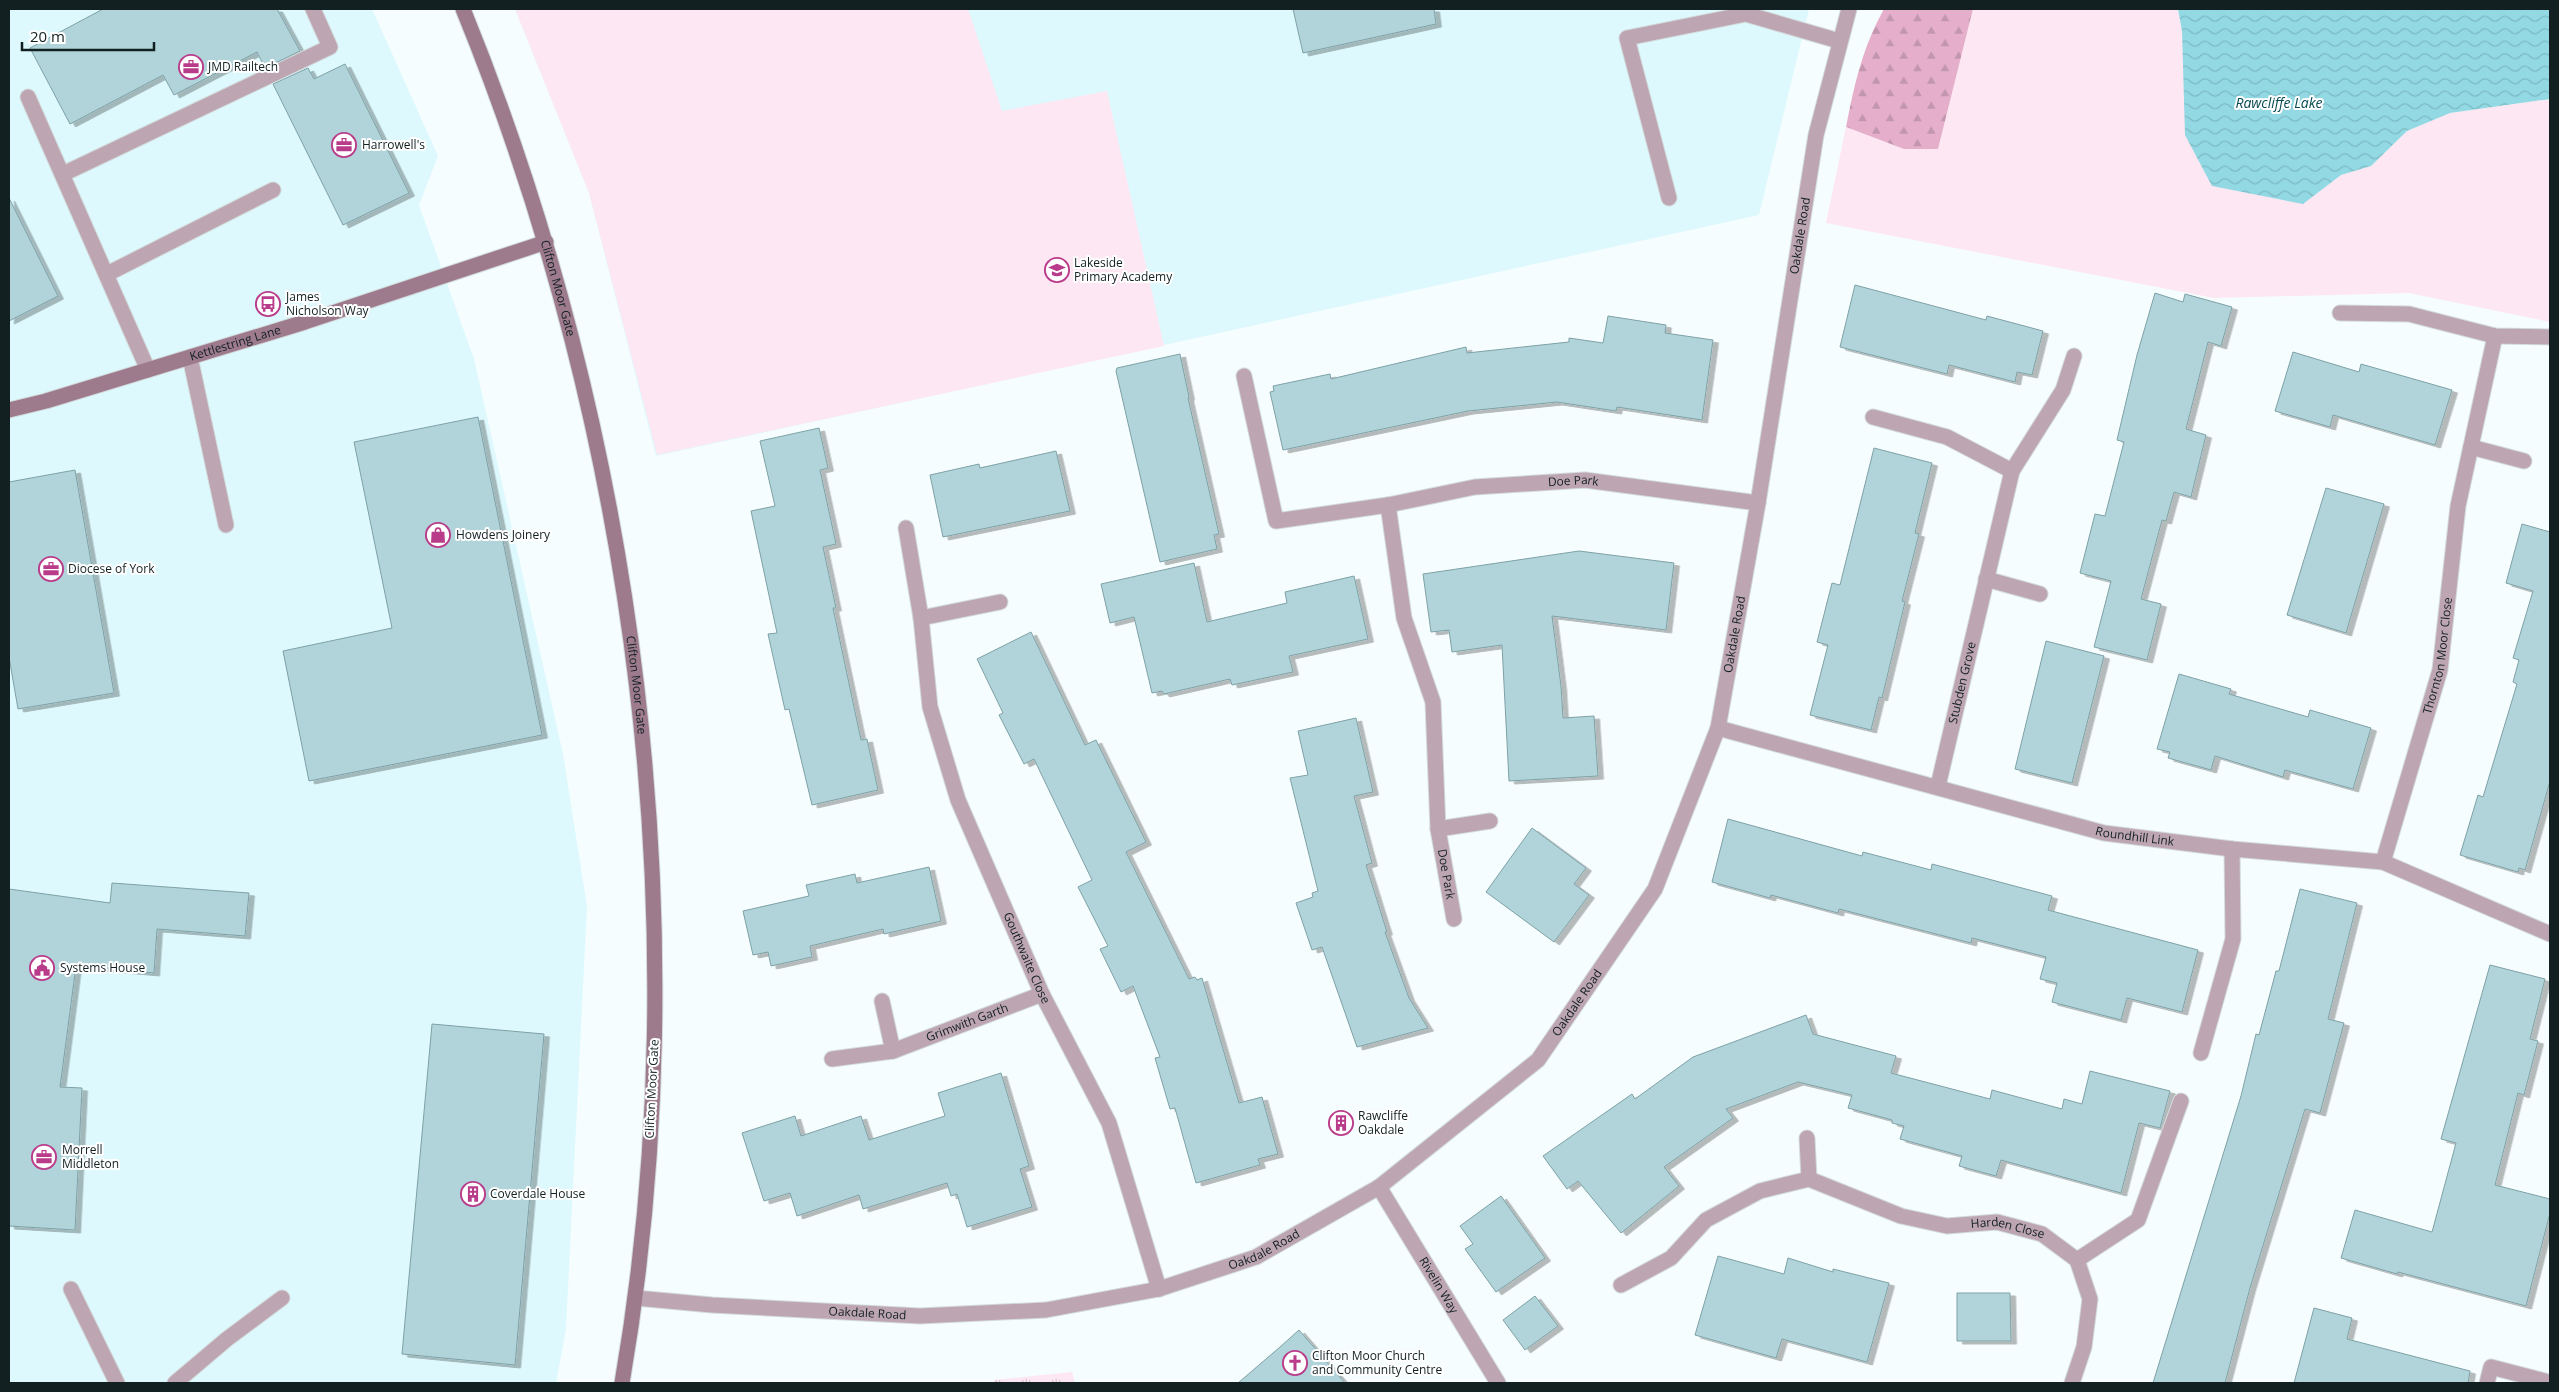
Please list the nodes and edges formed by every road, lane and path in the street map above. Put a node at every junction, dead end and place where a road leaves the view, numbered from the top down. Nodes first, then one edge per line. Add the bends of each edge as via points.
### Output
1 (313, 9) edge
2 (463, 9) edge
3 (1849, 9) edge
4 (1840, 41) junction
5 (28, 97) dead end
6 (63, 174) junction
7 (273, 190) dead end
8 (1669, 198) dead end
9 (546, 242) junction
10 (107, 274) junction
11 (2340, 313) dead end
12 (2494, 336) junction
13 (2550, 337) edge
14 (2074, 356) dead end
15 (190, 357) junction
16 (148, 370) junction
17 (1244, 376) dead end
18 (9, 410) edge
19 (1874, 417) dead end
20 (2471, 447) junction
21 (2524, 461) dead end
22 (2012, 471) junction
23 (1758, 503) junction
24 (1388, 504) junction
25 (226, 525) dead end
26 (906, 528) dead end
27 (1986, 579) junction
28 (2040, 594) dead end
29 (1000, 602) dead end
30 (921, 618) junction
31 (1718, 728) junction
32 (1938, 786) junction
33 (1490, 821) dead end
34 (1438, 829) junction
35 (2232, 849) junction
36 (2383, 862) junction
37 (1454, 919) dead end
38 (2550, 934) edge
39 (1042, 994) junction
40 (882, 1001) dead end
41 (893, 1051) junction
42 (2201, 1053) dead end
43 (832, 1059) dead end
44 (2181, 1101) dead end
45 (1807, 1138) dead end
46 (1809, 1179) junction
47 (1379, 1187) junction
48 (2077, 1260) junction
49 (1621, 1285) dead end
50 (71, 1289) dead end
51 (1159, 1289) junction
52 (282, 1298) dead end
53 (636, 1298) junction
54 (2545, 1381) dead end
55 (117, 1383) edge
56 (174, 1383) edge
57 (622, 1383) edge
58 (1498, 1383) edge
59 (2072, 1383) edge
60 (2487, 1383) edge

1 - 6 street via 330,47
2 - 9 street, Clifton Moor Gate via 495,87
3 - 4 street, Oakdale Road
4 - 8 street via 1746,14 1627,38
4 - 23 street, Oakdale Road via 1816,135
5 - 6 street
6 - 10 street
7 - 10 street
9 - 15 street, Kettlestring Lane
9 - 53 street, Clifton Moor Gate via 615,531 633,646 650,829 656,1011 649,1152
10 - 16 street
11 - 12 street via 2409,314
12 - 13 street
12 - 20 street, Thornton Moor Close
14 - 22 street, Stubden Grove via 2063,390
15 - 16 street, Kettlestring Lane
15 - 25 street
16 - 18 street, Kettlestring Lane
17 - 24 street, Doe Park via 1276,521
19 - 22 street via 1947,437
20 - 21 street
20 - 36 street, Thornton Moor Close via 2458,506 2440,670
22 - 27 street, Stubden Grove
23 - 24 street, Doe Park via 1586,480 1475,487
23 - 31 street, Oakdale Road
24 - 34 street, Doe Park via 1404,618 1433,702
26 - 30 street, Gouthwaite Close
27 - 28 street
27 - 32 street, Stubden Grove
29 - 30 street
30 - 39 street, Gouthwaite Close via 930,707 958,800
31 - 32 street, Roundhill Link
31 - 47 street, Oakdale Road via 1655,889 1538,1060
32 - 35 street, Roundhill Link via 2104,833
33 - 34 street
34 - 37 street, Doe Park
35 - 36 street, Roundhill Link
35 - 42 street via 2234,939
36 - 38 street, Roundhill Link
39 - 41 street, Grimwith Garth
39 - 51 street, Gouthwaite Close via 1109,1123
40 - 41 street
41 - 43 street, Grimwith Garth
44 - 48 street via 2138,1220
45 - 46 street
46 - 48 street, Harden Close via 1901,1216 1947,1226 1997,1222 2042,1234
46 - 49 street via 1760,1190 1706,1220 1671,1258
47 - 51 street, Oakdale Road via 1256,1257
47 - 58 street, Rivelin Way
48 - 59 street via 2090,1299 2084,1347
50 - 55 street
51 - 53 street, Oakdale Road via 1046,1310 920,1316
52 - 56 street via 227,1338
53 - 57 street, Clifton Moor Gate
54 - 60 street via 2491,1366

